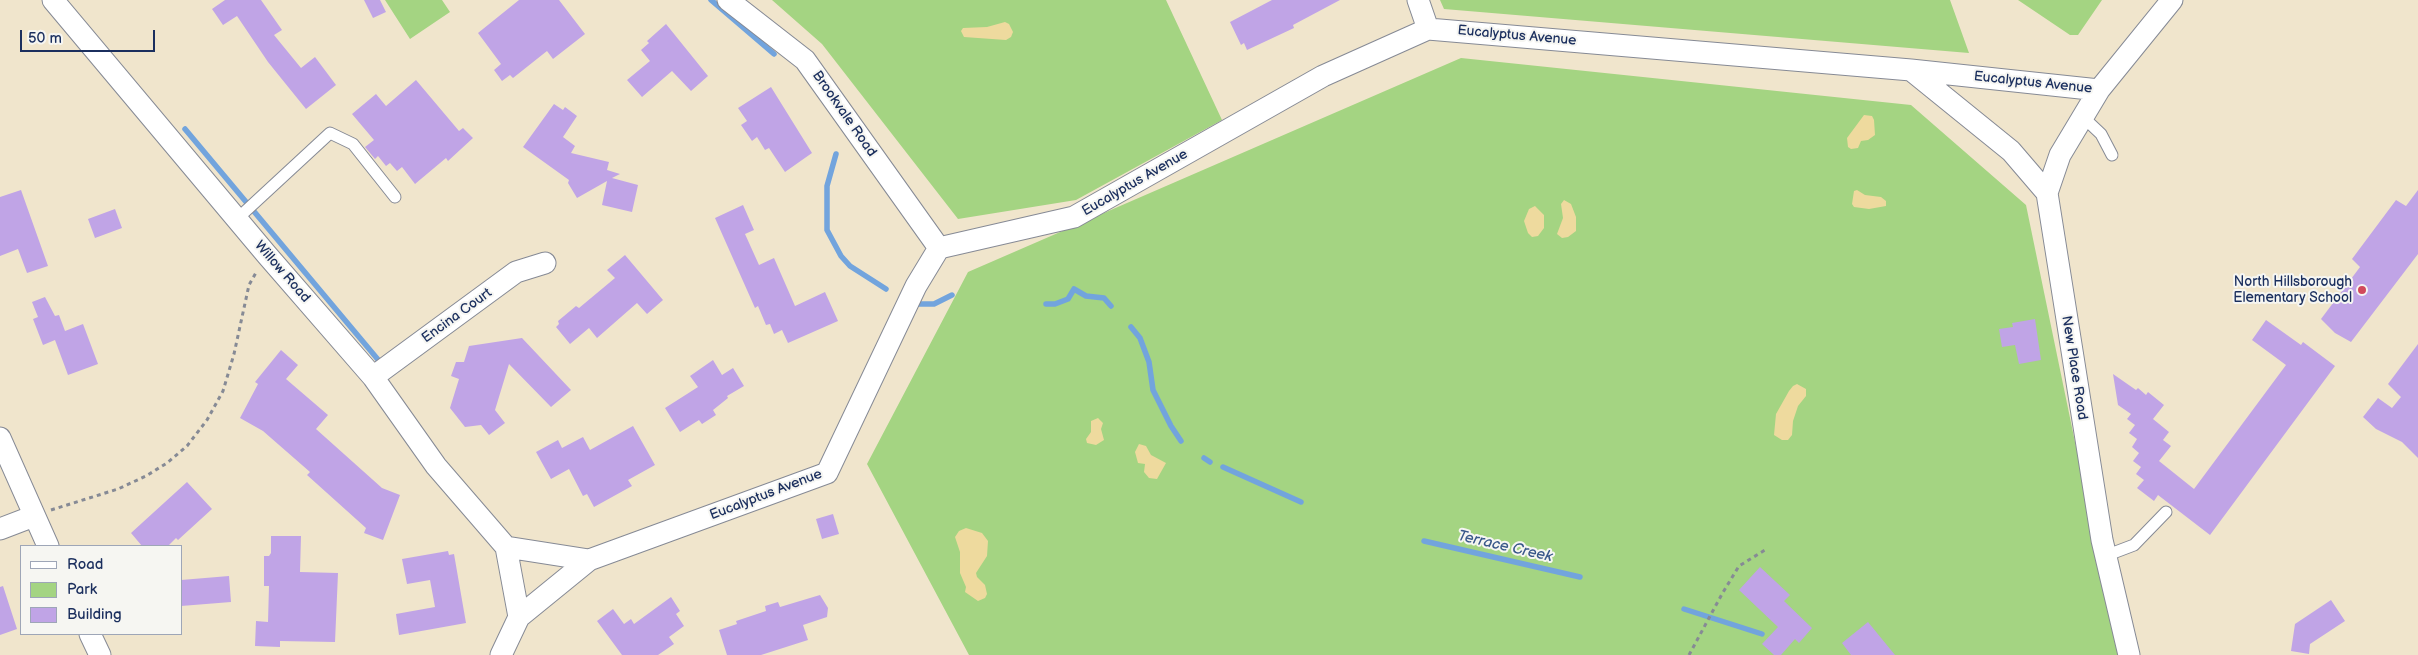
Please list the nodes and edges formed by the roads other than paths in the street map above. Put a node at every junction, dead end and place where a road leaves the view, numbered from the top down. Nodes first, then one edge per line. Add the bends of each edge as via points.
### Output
1 (54, 0) edge
2 (728, 0) edge
3 (1418, 0) edge
4 (2172, 0) edge
5 (1428, 29) junction
6 (1911, 70) junction
7 (2099, 90) junction
8 (2083, 117) junction
9 (2112, 155) dead end
10 (2047, 193) junction
11 (395, 197) dead end
12 (239, 217) junction
13 (939, 248) junction
14 (545, 263) dead end
15 (373, 377) junction
16 (0, 438) edge
17 (2166, 512) dead end
18 (34, 516) junction
19 (0, 528) edge
20 (48, 545) edge
21 (506, 547) junction
22 (2105, 556) junction
23 (589, 560) junction
24 (519, 617) junction
25 (90, 635) edge
26 (100, 655) edge
27 (501, 655) edge
28 (2128, 655) edge

1 - 12 street, Willow Road
2 - 13 street, Brookvale Road via 805,60
3 - 5 street
4 - 7 street, Eucalyptus Avenue
5 - 6 street, Eucalyptus Avenue
5 - 13 street, Eucalyptus Avenue via 1323,76 1074,217
6 - 7 street, Eucalyptus Avenue
6 - 10 street via 2011,152
7 - 8 street, New Place Road
8 - 9 lane via 2102,134
8 - 10 street, New Place Road via 2060,155
10 - 22 street, New Place Road
11 - 12 lane via 352,144 330,134
12 - 15 street, Willow Road via 267,255
13 - 23 street, Eucalyptus Avenue via 916,286 826,474
14 - 15 street, Encina Court via 516,272
15 - 21 street, Willow Road via 436,466
16 - 18 street
17 - 22 lane via 2134,545
18 - 19 street
18 - 20 street
21 - 23 street
21 - 24 street
22 - 28 street, New Place Road
23 - 24 street, Eucalyptus Avenue
24 - 27 street, Eucalyptus Avenue
25 - 26 street

